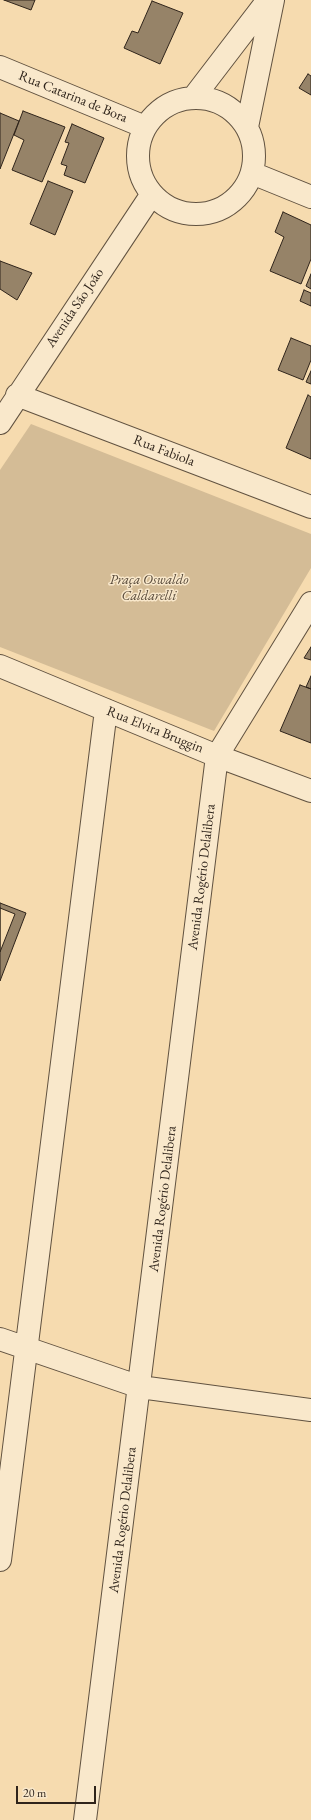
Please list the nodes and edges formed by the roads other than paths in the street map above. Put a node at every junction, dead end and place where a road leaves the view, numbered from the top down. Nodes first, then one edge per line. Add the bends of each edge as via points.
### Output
1 (268, 0) edge
2 (273, 0) edge
3 (0, 67) edge
4 (193, 98) junction
5 (247, 126) junction
6 (145, 127) junction
7 (252, 173) junction
8 (152, 194) junction
9 (311, 197) edge
10 (17, 395) junction
11 (0, 423) edge
12 (311, 507) edge
13 (311, 603) edge
14 (0, 666) edge
15 (106, 710) junction
16 (217, 756) junction
17 (311, 791) edge
18 (0, 1339) edge
19 (26, 1347) junction
20 (140, 1387) junction
21 (311, 1410) edge
22 (0, 1560) edge
23 (85, 1820) edge

1 - 4 street
2 - 5 street
3 - 6 street, Rua Catarina de Bora
4 - 5 street via 205,98 225,105
4 - 6 street via 174,102 156,113
5 - 7 street via 254,153
6 - 8 street via 138,146 138,166 144,185
7 - 8 street via 232,203 207,214 180,213 162,204
7 - 9 street
8 - 10 street, Avenida São João
10 - 11 street, Avenida São João
10 - 12 street, Rua Fabiola
13 - 16 street, Avenida Rogério Delalibera
14 - 15 street, Rua Elvira Bruggin
15 - 16 street, Rua Elvira Bruggin
15 - 19 street
16 - 17 street, Rua Elvira Bruggin
16 - 20 street, Avenida Rogério Delalibera
18 - 19 street
19 - 20 street
19 - 22 street
20 - 21 street
20 - 23 street, Avenida Rogério Delalibera

